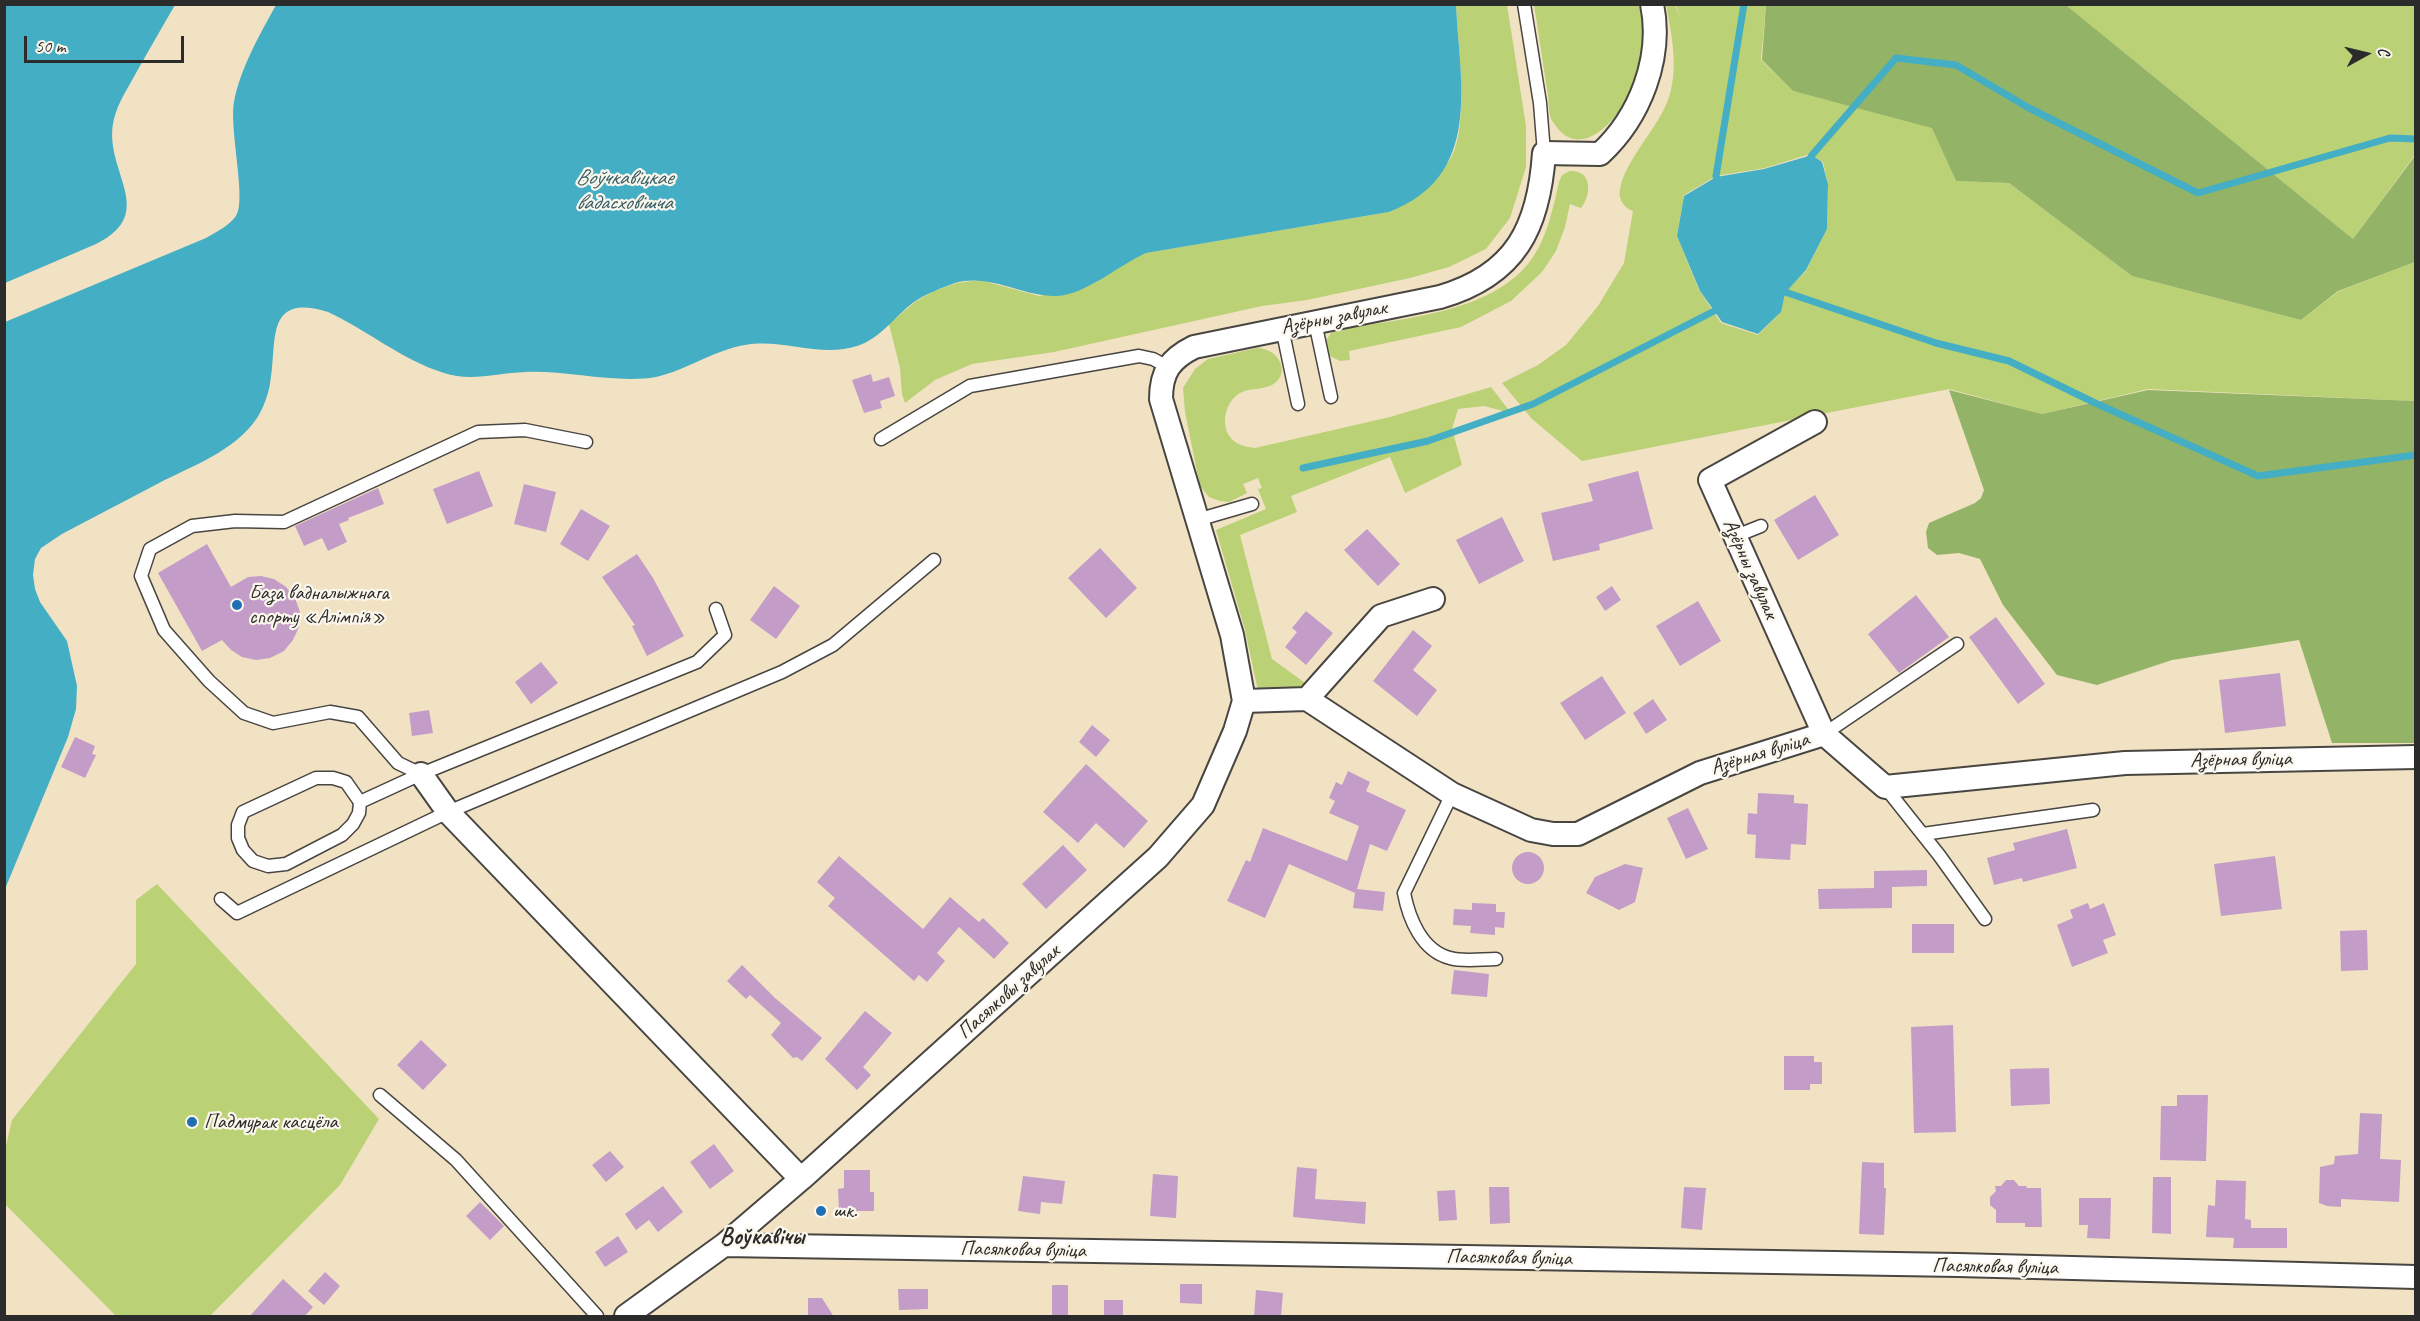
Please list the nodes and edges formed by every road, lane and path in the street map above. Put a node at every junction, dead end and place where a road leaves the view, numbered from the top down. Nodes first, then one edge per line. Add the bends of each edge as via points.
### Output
1 (1524, 4) edge
2 (1652, 4) edge
3 (1544, 153) junction
4 (1315, 322) junction
5 (1282, 328) junction
6 (1168, 367) junction
7 (1331, 397) dead end
8 (1298, 404) dead end
9 (1815, 422) dead end
10 (881, 439) dead end
11 (586, 442) dead end
12 (1252, 504) dead end
13 (1197, 520) junction
14 (1761, 526) dead end
15 (1736, 536) junction
16 (934, 560) dead end
17 (1433, 599) dead end
18 (716, 609) dead end
19 (1957, 644) dead end
20 (1307, 699) junction
21 (1244, 701) junction
22 (1824, 734) junction
23 (2415, 758) edge
24 (422, 774) junction
25 (1885, 787) junction
26 (1452, 794) junction
27 (360, 802) junction
28 (2093, 810) dead end
29 (448, 812) junction
30 (1923, 834) junction
31 (221, 899) dead end
32 (1985, 919) dead end
33 (1497, 959) dead end
34 (380, 1095) dead end
35 (801, 1179) junction
36 (724, 1245) junction
37 (2415, 1277) edge
38 (597, 1317) edge
39 (626, 1317) edge

1 - 3 lane
2 - 3 street via 1655,22 1651,67 1635,108 1615,140 1600,154
3 - 4 street, Азёрны завулак via 1540,194 1529,230 1494,272 1478,283 1440,297
4 - 5 street, Азёрны завулак
4 - 7 lane
5 - 6 street, Азёрны завулак via 1194,347
5 - 8 lane
6 - 10 lane via 1139,357 970,386
6 - 13 street via 1161,384 1161,399
9 - 15 street, Азёрны завулак via 1710,480
11 - 24 lane via 525,430 478,432 284,522 236,521 192,526 150,549 141,576 164,630 244,713 273,723 330,712 358,717 398,763
12 - 13 lane
13 - 21 street via 1232,635
14 - 15 lane
15 - 22 street, Азёрны завулак
16 - 29 lane via 833,645 782,672
17 - 20 street via 1381,616
18 - 24 lane via 726,635 697,662
19 - 22 lane
20 - 21 street
20 - 26 street, Азёрная вуліца
21 - 35 street, Пасялковы завулак via 1203,805 1158,858
22 - 25 street, Азёрная вуліца
22 - 26 street, Азёрная вуліца via 1700,773 1578,834 1531,830
23 - 25 street, Азёрная вуліца via 2125,763
24 - 27 lane
24 - 29 street
25 - 30 lane
26 - 33 lane via 1404,893 1407,910 1424,941 1437,953 1452,959
27 - 27 lane via 346,782 316,778 243,813 237,825 238,838 253,861 268,866 286,864 342,835 353,824
28 - 30 lane
29 - 31 lane via 237,913
29 - 35 street
30 - 32 lane
34 - 38 lane via 456,1160
35 - 36 street, Пасялковы завулак
36 - 37 street, Пасялковая вуліца
36 - 39 street

